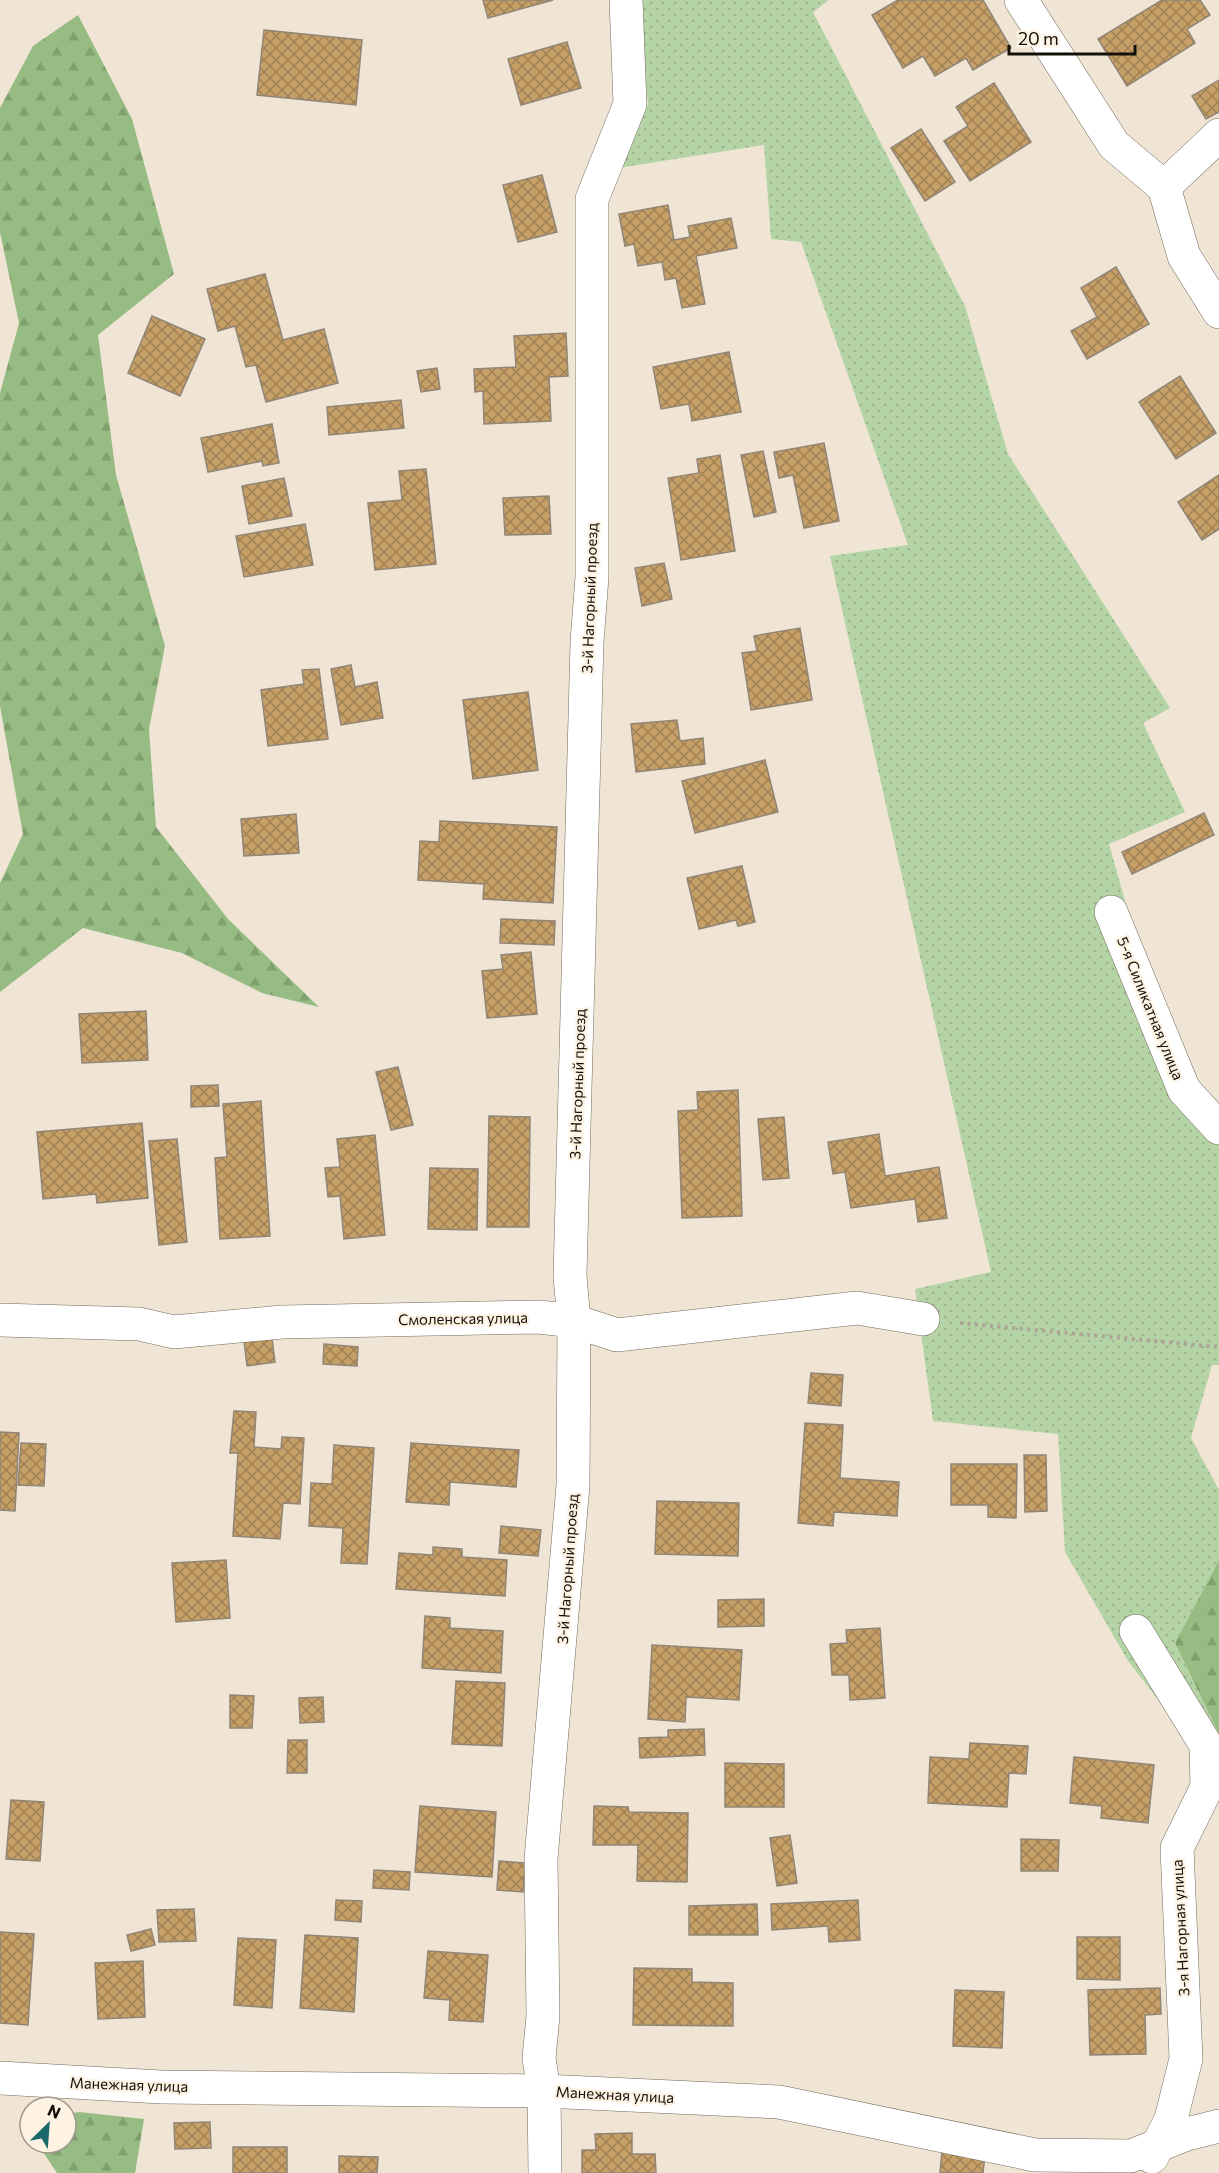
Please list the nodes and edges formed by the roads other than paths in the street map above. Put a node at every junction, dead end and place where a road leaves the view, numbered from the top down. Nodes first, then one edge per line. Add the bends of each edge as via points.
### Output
1 (626, 0) edge
2 (1021, 0) edge
3 (1219, 135) edge
4 (1164, 187) junction
5 (1219, 312) edge
6 (1111, 912) dead end
7 (1219, 1128) edge
8 (923, 1319) road end
9 (0, 1320) edge
10 (574, 1321) junction
11 (1136, 1631) dead end
12 (0, 2078) edge
13 (544, 2091) junction
14 (1219, 2126) edge
15 (1152, 2161) edge
16 (545, 2173) edge

1 - 10 street, 3-й Нагорный проезд via 630,104 592,199 592,577 586,642 570,1275
2 - 4 street via 1114,145
3 - 4 street
4 - 5 street via 1184,256
6 - 7 street, 5-я Силикатная улица via 1184,1090
8 - 10 street, Смоленская улица via 857,1308 617,1335
9 - 10 street, Смоленская улица via 139,1324 174,1332 282,1322 540,1317
10 - 13 street, 3-й Нагорный проезд via 573,1485 541,1859 543,2016 539,2058
11 - 15 street, 3-я Нагорная улица via 1206,1745 1207,1787 1177,1848 1186,2058 1171,2119
12 - 13 street, Манежная улица via 161,2087
13 - 15 street, Манежная улица via 779,2102 1035,2155
13 - 16 street, 3-й Нагорный проезд
14 - 15 street, Манежная улица via 1187,2134

